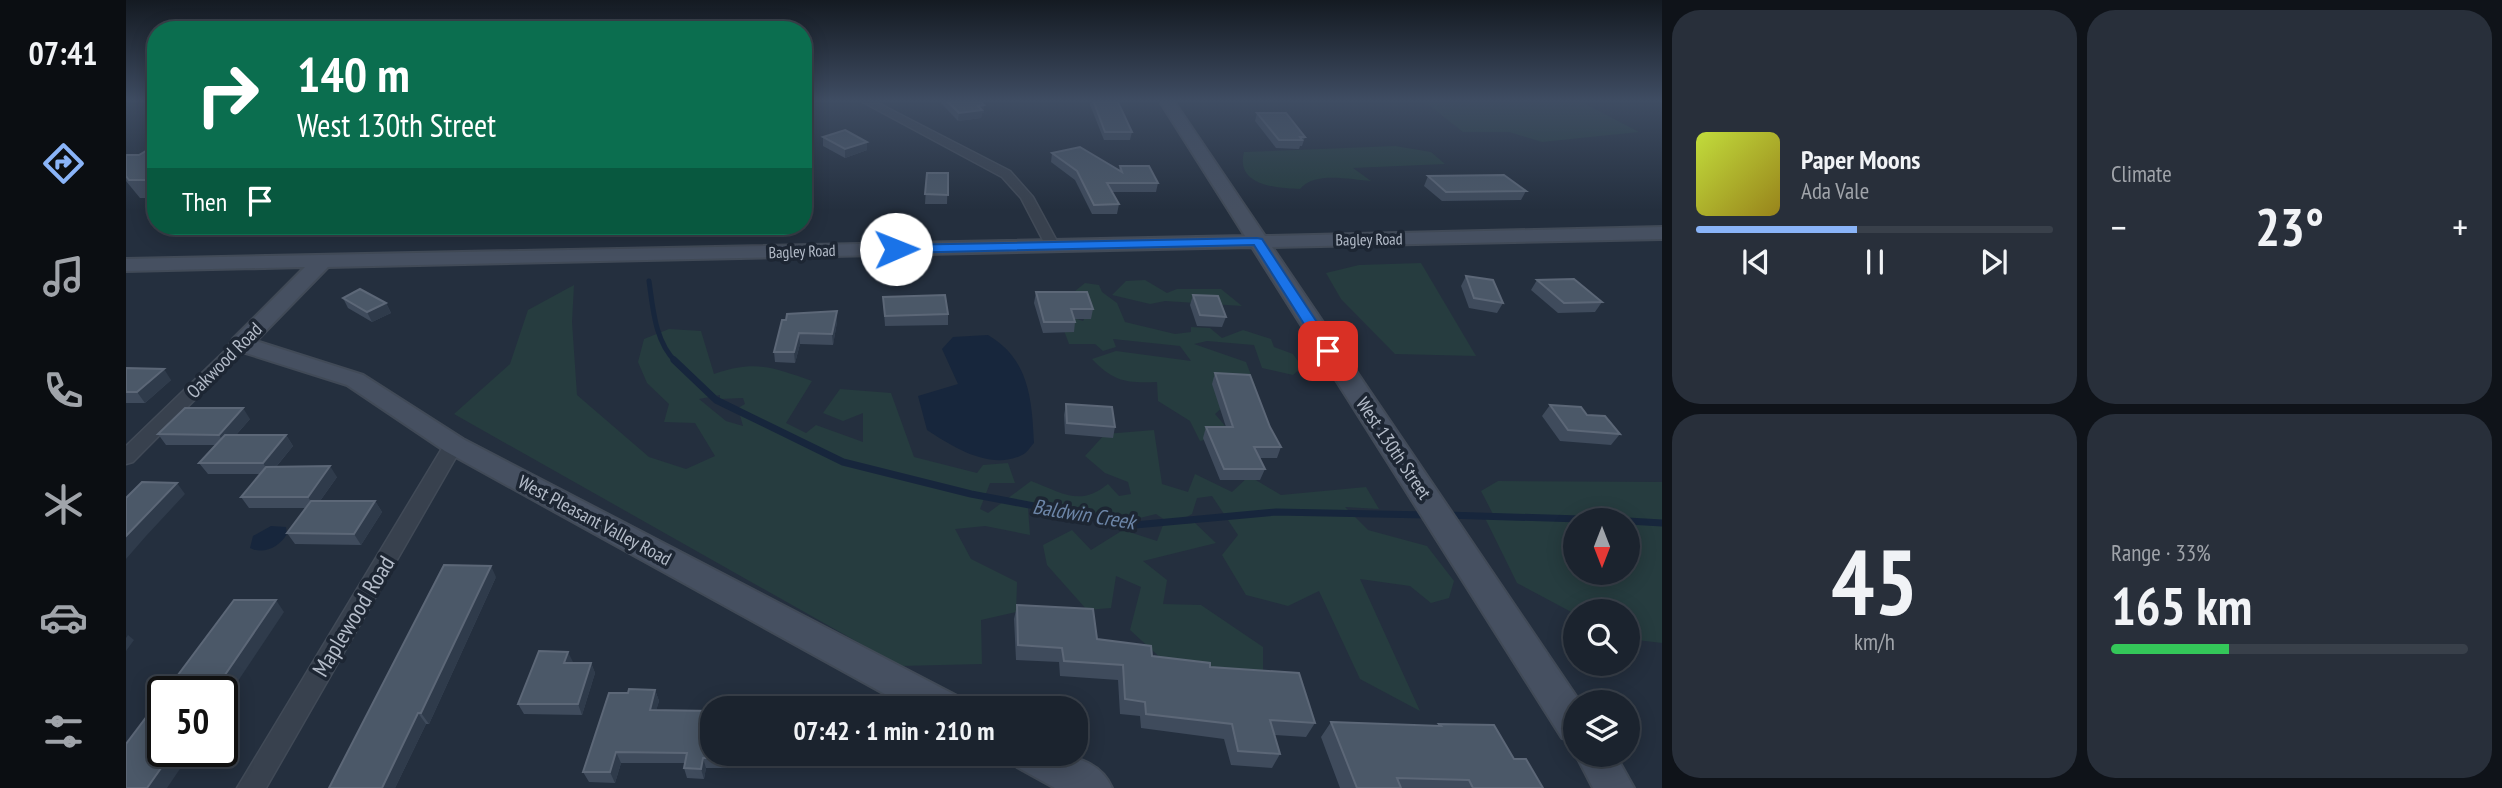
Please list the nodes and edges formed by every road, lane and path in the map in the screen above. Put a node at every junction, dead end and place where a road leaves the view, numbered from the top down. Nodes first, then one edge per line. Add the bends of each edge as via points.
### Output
1 (935, 137) edge
2 (1190, 137) edge
3 (1662, 233) edge
4 (1257, 242) junction
5 (1052, 245) junction
6 (321, 262) junction
7 (126, 265) edge
8 (241, 344) junction
9 (454, 445) junction
10 (126, 457) edge
11 (922, 696) edge
12 (1563, 707) edge
13 (1052, 766) edge
14 (1601, 767) edge
15 (251, 788) edge
16 (1093, 788) edge
17 (1615, 788) edge

1 - 5 street via 1006,174 1027,197
2 - 4 main road, West 130th Street
3 - 4 main road, Bagley Road
4 - 5 main road, Bagley Road
4 - 12 main road, West 130th Street
5 - 6 main road, Bagley Road
6 - 7 main road
6 - 8 main road, Oakwood Road
8 - 9 main road, West Pleasant Valley Road via 355,380
8 - 10 street, Oakwood Road
9 - 11 main road, West Pleasant Valley Road
9 - 15 street, Maplewood Road
13 - 16 main road
14 - 17 main road

